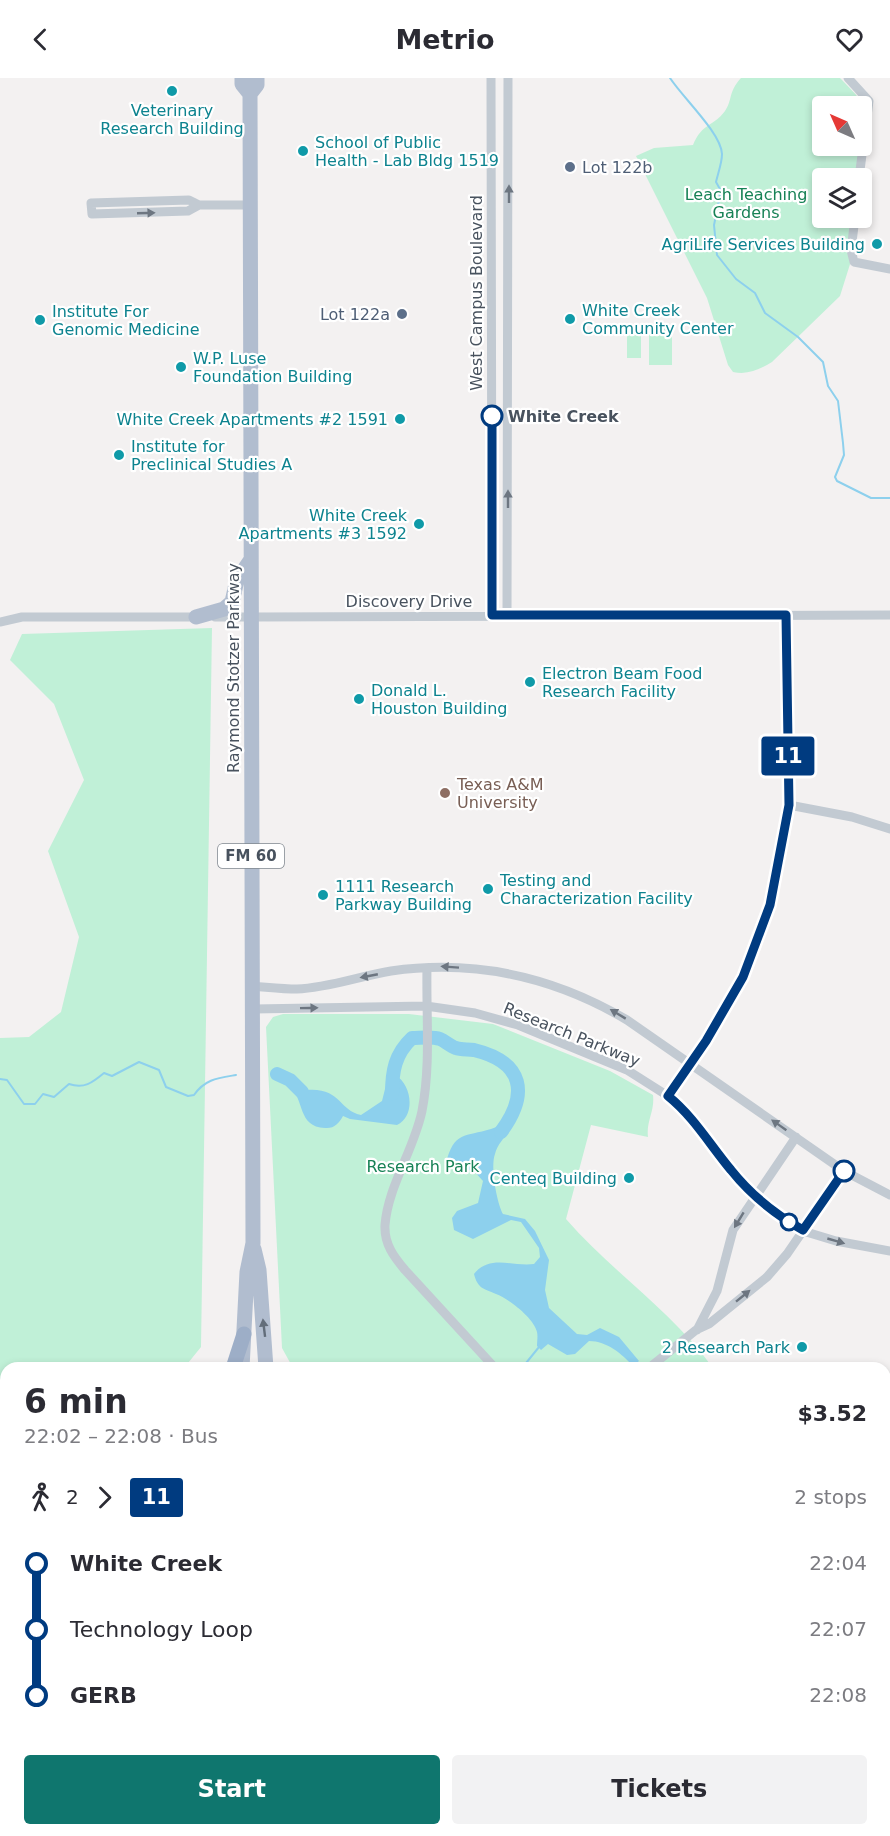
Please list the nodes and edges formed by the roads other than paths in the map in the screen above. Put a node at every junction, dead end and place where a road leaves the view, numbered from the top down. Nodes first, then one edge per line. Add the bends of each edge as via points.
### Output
1 (242, 78) edge
2 (257, 78) edge
3 (490, 78) edge
4 (508, 78) edge
5 (848, 78) edge
6 (250, 94) junction
7 (860, 168) edge
8 (199, 205) junction
9 (249, 205) junction
10 (854, 228) edge
11 (890, 269) edge
12 (508, 535) junction
13 (492, 536) junction
14 (250, 561) junction
15 (492, 615) junction
16 (507, 615) junction
17 (786, 615) junction
18 (890, 615) edge
19 (251, 616) junction
20 (196, 617) junction
21 (0, 622) edge
22 (789, 805) junction
23 (890, 829) edge
24 (427, 968) junction
25 (251, 986) junction
26 (426, 1006) junction
27 (251, 1009) junction
28 (692, 1064) junction
29 (668, 1096) junction
30 (795, 1137) junction
31 (844, 1171) junction
32 (890, 1195) edge
33 (755, 1196) junction
34 (803, 1230) junction
35 (253, 1243) junction
36 (890, 1251) edge
37 (696, 1330) junction
38 (244, 1334) junction
39 (234, 1362) edge
40 (242, 1362) edge
41 (266, 1362) edge
42 (490, 1362) edge
43 (657, 1362) edge

1 - 6 main road, Raymond Stotzer Parkway / FM 60
2 - 6 main road, Raymond Stotzer Parkway / FM 60
3 - 13 street, West Campus Boulevard
12 -> 4 street, West Campus Boulevard
5 - 7 street via 868,101
6 - 9 main road, Raymond Stotzer Parkway / FM 60
8 -> 8 street via 189,200 91,202 92,214 188,212
8 - 9 street
9 - 14 main road, Raymond Stotzer Parkway / FM 60
10 - 11 street via 854,262
12 - 13 street
12 - 16 street, West Campus Boulevard
13 - 15 street, West Campus Boulevard
14 - 19 main road, Raymond Stotzer Parkway / FM 60
14 - 20 main road via 237,580 232,602 224,609
15 - 16 street, Discovery Drive
15 - 19 street, Discovery Drive
16 - 17 street, Discovery Drive
17 - 18 street, Discovery Drive
17 - 22 street
19 - 20 street, Discovery Drive
19 - 25 main road, Raymond Stotzer Parkway / FM 60
20 - 21 street, Discovery Drive via 22,617
22 - 23 street
22 - 28 street via 770,905 755,948 743,977
24 -> 25 street, Research Parkway via 297,989
24 - 26 street
28 -> 24 street, Research Parkway via 627,1020 542,980 508,973
25 - 27 main road, Raymond Stotzer Parkway / FM 60
27 -> 26 street, Research Parkway
26 - 29 street, Research Parkway via 475,1013 518,1025 627,1070
26 - 42 street via 423,1109 387,1214 387,1241 393,1256
27 - 35 main road, Raymond Stotzer Parkway / FM 60
28 - 29 street
30 -> 28 street, Research Parkway
29 - 33 street, Research Parkway via 697,1124
30 - 31 street, Research Parkway
30 - 33 street
31 - 32 street, Research Parkway
31 - 34 street
33 - 34 street, Research Parkway
33 -> 37 street via 733,1230 717,1291
34 -> 36 street, Research Parkway
37 -> 34 street via 767,1277
35 - 38 main road, Raymond Stotzer Parkway / FM 60 via 247,1272
41 -> 35 main road, Raymond Stotzer Parkway / FM 60 via 260,1270
37 - 43 street
38 - 39 highway
38 - 40 main road, Raymond Stotzer Parkway / FM 60

